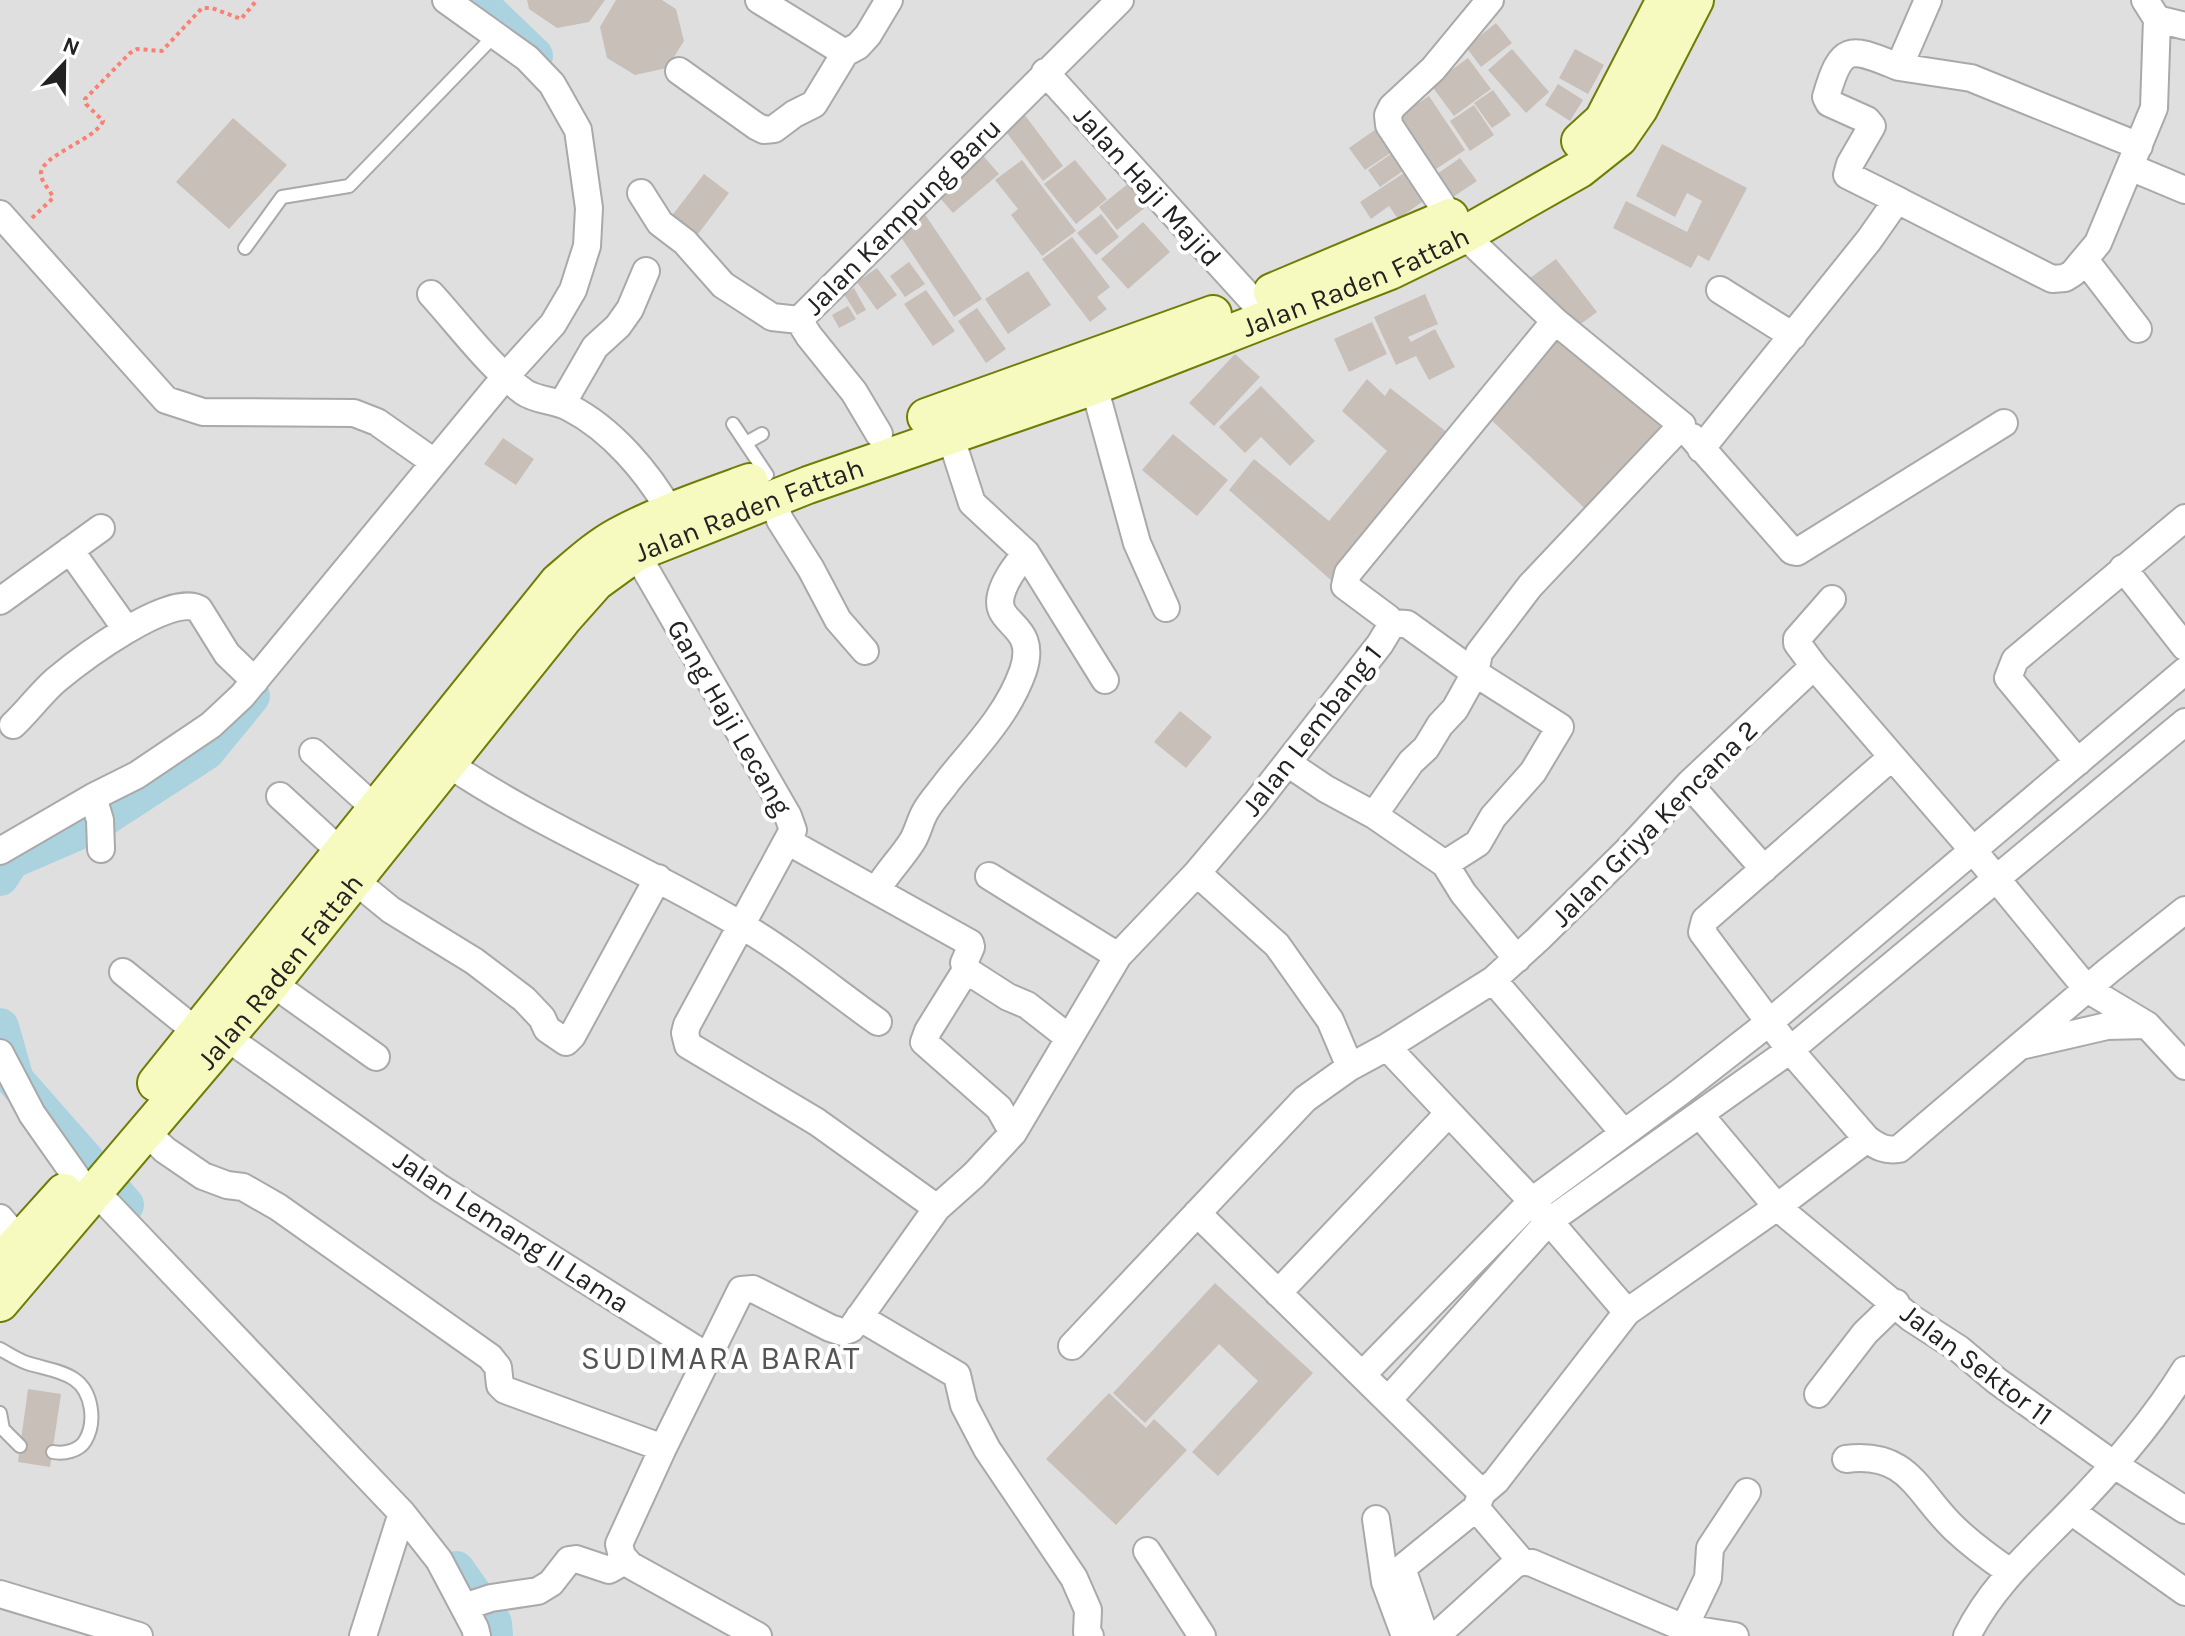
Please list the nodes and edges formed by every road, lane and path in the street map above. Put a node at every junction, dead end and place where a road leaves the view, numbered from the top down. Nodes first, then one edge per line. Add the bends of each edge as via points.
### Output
1 (257, 0) edge
2 (446, 0) edge
3 (759, 0) edge
4 (889, 0) edge
5 (1120, 0) edge
6 (1490, 0) edge
7 (1665, 0) edge
8 (1695, 0) edge
9 (1928, 0) edge
10 (2151, 9) edge
11 (2185, 26) edge
12 (494, 36) junction
13 (845, 53) junction
14 (1899, 67) junction
15 (679, 71) dead end
16 (1045, 72) junction
17 (2134, 156) junction
18 (2185, 190) edge
19 (641, 193) dead end
20 (1897, 202) junction
21 (8, 223) edge
22 (1457, 226) junction
23 (245, 248) dead end
24 (2085, 260) junction
25 (646, 271) dead end
26 (1720, 290) dead end
27 (431, 294) dead end
28 (1252, 300) junction
29 (799, 320) junction
30 (1555, 321) junction
31 (2138, 329) dead end
32 (1793, 336) junction
33 (515, 384) junction
34 (1094, 386) junction
35 (562, 404) junction
36 (2004, 423) dead end
37 (733, 424) dead end
38 (1682, 425) junction
39 (762, 434) dead end
40 (879, 434) junction
41 (950, 435) junction
42 (746, 443) junction
43 (1701, 449) junction
44 (434, 462) junction
45 (770, 487) junction
46 (671, 513) junction
47 (2185, 518) edge
48 (101, 528) dead end
49 (70, 550) junction
50 (636, 553) junction
51 (1026, 553) junction
52 (2123, 568) junction
53 (1832, 599) dead end
54 (0, 601) edge
55 (1166, 608) dead end
56 (1391, 623) junction
57 (126, 629) junction
58 (2185, 647) edge
59 (865, 651) dead end
60 (1814, 666) junction
61 (2185, 671) edge
62 (1475, 673) junction
63 (1105, 680) dead end
64 (255, 681) junction
65 (2185, 722) edge
66 (13, 725) dead end
67 (313, 752) dead end
68 (1892, 757) junction
69 (2078, 762) junction
70 (447, 763) junction
71 (1289, 764) junction
72 (1689, 784) junction
73 (280, 796) dead end
74 (95, 806) junction
75 (376, 809) junction
76 (1374, 815) junction
77 (787, 841) junction
78 (101, 849) dead end
79 (1972, 849) junction
80 (0, 851) edge
81 (1445, 864) junction
82 (347, 866) junction
83 (1764, 869) junction
84 (1197, 873) junction
85 (989, 876) dead end
86 (658, 878) junction
87 (1997, 879) junction
88 (877, 890) junction
89 (2185, 910) edge
90 (742, 925) junction
91 (1118, 956) junction
92 (1517, 959) junction
93 (966, 970) junction
94 (123, 972) dead end
95 (1493, 980) junction
96 (272, 983) junction
97 (2087, 989) junction
98 (1771, 1021) junction
99 (878, 1022) dead end
100 (2147, 1025) junction
101 (210, 1030) junction
102 (1068, 1037) junction
103 (2019, 1046) junction
104 (1387, 1047) junction
105 (1790, 1050) junction
106 (0, 1053) edge
107 (376, 1057) dead end
108 (2185, 1066) edge
109 (1350, 1067) junction
110 (1448, 1114) junction
111 (1701, 1116) junction
112 (1623, 1132) junction
113 (1013, 1133) junction
114 (1867, 1139) junction
115 (105, 1166) junction
116 (1532, 1201) junction
117 (1777, 1207) junction
118 (937, 1208) junction
119 (1197, 1213) junction
120 (1548, 1222) junction
121 (14, 1245) edge
122 (1278, 1293) junction
123 (0, 1303) edge
124 (1896, 1303) junction
125 (1627, 1312) junction
126 (859, 1317) junction
127 (1072, 1346) dead end
128 (0, 1349) edge
129 (708, 1357) junction
130 (2185, 1370) edge
131 (1362, 1375) junction
132 (1818, 1394) dead end
133 (1388, 1400) junction
134 (0, 1413) edge
135 (20, 1446) dead end
136 (663, 1448) junction
137 (53, 1452) dead end
138 (1846, 1459) dead end
139 (2113, 1464) junction
140 (1747, 1492) dead end
141 (1479, 1500) junction
142 (2185, 1510) edge
143 (2071, 1511) junction
144 (402, 1513) junction
145 (1376, 1519) dead end
146 (1147, 1551) dead end
147 (622, 1556) junction
148 (1521, 1561) junction
149 (2010, 1572) junction
150 (1394, 1575) junction
151 (2185, 1592) edge
152 (0, 1594) edge
153 (475, 1604) junction
154 (1698, 1631) edge
155 (1086, 1635) edge
156 (139, 1636) edge
157 (363, 1636) edge
158 (477, 1636) edge
159 (758, 1636) edge
160 (1202, 1636) edge
161 (1405, 1636) edge
162 (1425, 1636) edge
163 (1436, 1636) edge
164 (1735, 1636) edge
165 (1967, 1636) edge

1 - 21 path via 241,19 202,8 162,51 130,53 85,99 103,121 99,129 42,170 53,198
2 - 12 street
3 - 13 street
4 - 13 street via 868,35
5 - 16 street, Jalan Kampung Baru
6 - 22 street via 1388,115 1389,125
7 - 22 main road, Jalan Raden Fattah via 1603,120 1583,140
8 - 22 main road, Jalan Raden Fattah via 1619,138 1580,169
9 - 14 street
10 - 11 street
10 - 17 street via 2154,108
12 - 23 lane via 349,186 282,197
12 - 33 street via 527,58 552,84 578,130 589,208 587,246 573,290
13 - 15 street via 814,104 774,129 756,126
14 - 17 street via 1971,78
14 - 20 street via 1850,52 1841,59 1826,97 1872,126 1847,175
16 - 28 street, Jalan Haji Majid
16 - 29 street, Jalan Kampung Baru
17 - 18 street
17 - 24 street via 2098,243
19 - 29 street, Jalan Kampung Baru via 660,223 723,285 772,317
20 - 24 street via 2052,279 2065,278
20 - 32 street
21 - 44 street via 166,400 203,412 354,413 377,422
22 - 28 main road, Jalan Raden Fattah
22 - 30 street
22 - 34 main road, Jalan Raden Fattah via 1390,271
24 - 31 street
25 - 35 street via 630,309 595,347
26 - 32 street
27 - 33 street
28 - 40 main road, Jalan Raden Fattah
29 - 40 street
30 - 38 street
30 - 56 street, Jalan Lembang 1 via 1348,573 1345,586
32 - 43 street
33 - 35 street
33 - 44 street
34 - 41 main road, Jalan Raden Fattah
34 - 55 street via 1137,543
35 - 46 street via 589,417 646,475
36 - 43 street via 1797,552
37 - 42 lane
38 - 43 street
38 - 62 street via 1530,586 1479,653
39 - 42 lane
40 - 45 main road, Jalan Raden Fattah
41 - 45 main road, Jalan Raden Fattah
41 - 51 street via 972,503
42 - 45 lane
44 - 64 street
45 - 46 main road, Jalan Raden Fattah
45 - 50 main road, Jalan Raden Fattah
45 - 59 street via 780,520 838,620
46 - 75 main road, Jalan Raden Fattah via 617,537 558,582
47 - 52 street
48 - 49 street
49 - 54 street
49 - 57 street
50 - 70 main road, Jalan Raden Fattah via 596,582
50 - 77 street, Gang Haji Lecang via 788,816 793,830
51 - 63 street
51 - 88 street via 1009,575 999,606 1026,639 1024,670 991,729 926,810
52 - 58 street
52 - 69 street via 2009,670 2008,678
53 - 60 street via 1797,639
56 - 62 street via 1407,624
56 - 71 street, Jalan Lembang 1
57 - 64 street via 171,609 193,606 227,654
57 - 66 street via 54,682
60 - 68 street
60 - 72 street, Jalan Griya Kencana 2
61 - 69 street
62 - 76 street via 1455,709
62 - 81 street via 1560,727 1478,843
64 - 74 street via 211,725
65 - 87 street
67 - 75 street
68 - 79 street
68 - 83 street
69 - 79 street
70 - 82 main road, Jalan Raden Fattah
70 - 86 street via 570,836
71 - 76 street
71 - 84 street, Jalan Lembang 1
72 - 83 street
72 - 92 street, Jalan Griya Kencana 2
73 - 82 street
74 - 78 street
74 - 80 street
75 - 82 main road, Jalan Raden Fattah
76 - 81 street
77 - 88 street
77 - 90 street, Gang Haji Lecang
79 - 87 street
79 - 98 street
81 - 92 street
82 - 86 street via 391,910 524,999 547,1029 566,1042
82 - 96 main road, Jalan Raden Fattah
82 - 101 main road, Jalan Raden Fattah
83 - 98 street via 1701,926
84 - 91 street, Jalan Lembang 1
84 - 109 street via 1277,945 1330,1020
85 - 91 street
86 - 90 street
87 - 97 street
87 - 105 street
88 - 93 street via 970,943
89 - 97 street
90 - 99 street
90 - 118 street, Gang Haji Lecang via 687,1025 688,1045 817,1122
91 - 102 street, Jalan Lembang 1
92 - 95 street, Jalan Griya Kencana 2
93 - 102 street via 1027,1005
93 - 113 street via 924,1042 999,1108
94 - 101 street, Jalan Lemang II Lama
95 - 104 street, Jalan Griya Kencana 2
95 - 112 street
96 - 101 main road, Jalan Raden Fattah
96 - 107 street
97 - 100 street
97 - 103 street
98 - 105 street
98 - 112 street
100 - 103 street via 2107,1026
100 - 108 street
101 - 115 main road, Jalan Raden Fattah
101 - 129 street, Jalan Lemang II Lama via 440,1188
102 - 113 street, Jalan Lembang 1
103 - 114 street via 1899,1149 1884,1149
104 - 109 street, Jalan Griya Kencana 2
104 - 110 street
105 - 111 street
105 - 114 street
106 - 115 street via 32,1114
109 - 119 street, Jalan Griya Kencana 2 via 1305,1099
110 - 116 street
110 - 122 street
111 - 117 street
111 - 120 street
112 - 116 street
113 - 118 street, Jalan Lembang 1
114 - 117 street
115 - 121 main road, Jalan Raden Fattah
115 - 136 street via 165,1150 203,1176 243,1187 490,1357 505,1390
115 - 144 street
116 - 120 street
116 - 131 street
117 - 124 street, Jalan Sektor 11
117 - 125 street
118 - 126 street, Jalan Lembang 1
119 - 122 street
119 - 127 street, Jalan Griya Kencana 2
120 - 125 street
120 - 133 street
121 - 123 main road, Jalan Raden Fattah
122 - 131 street
124 - 132 street via 1865,1333
124 - 139 street, Jalan Sektor 11
125 - 141 street
126 - 129 street via 842,1332 745,1288
126 - 155 street via 957,1375 964,1405 987,1449 1079,1587 1088,1610
128 - 137 lane via 76,1380 89,1399 87,1439 80,1448
129 - 136 street
130 - 139 street
131 - 133 street
133 - 141 street
134 - 135 lane via 3,1429
136 - 147 street via 619,1544
138 - 149 street via 1877,1458 1901,1470 1956,1530
139 - 142 street, Jalan Sektor 11
139 - 143 street
140 - 154 street via 1710,1548
141 - 148 street
141 - 150 street
143 - 149 street
143 - 151 street
144 - 153 street
144 - 157 street
145 - 150 street
146 - 160 street
147 - 153 street via 609,1570 569,1560 538,1591
147 - 159 street
148 - 154 street
148 - 163 street
149 - 165 street
150 - 161 street
150 - 162 street
152 - 156 street
153 - 158 street
154 - 164 street

